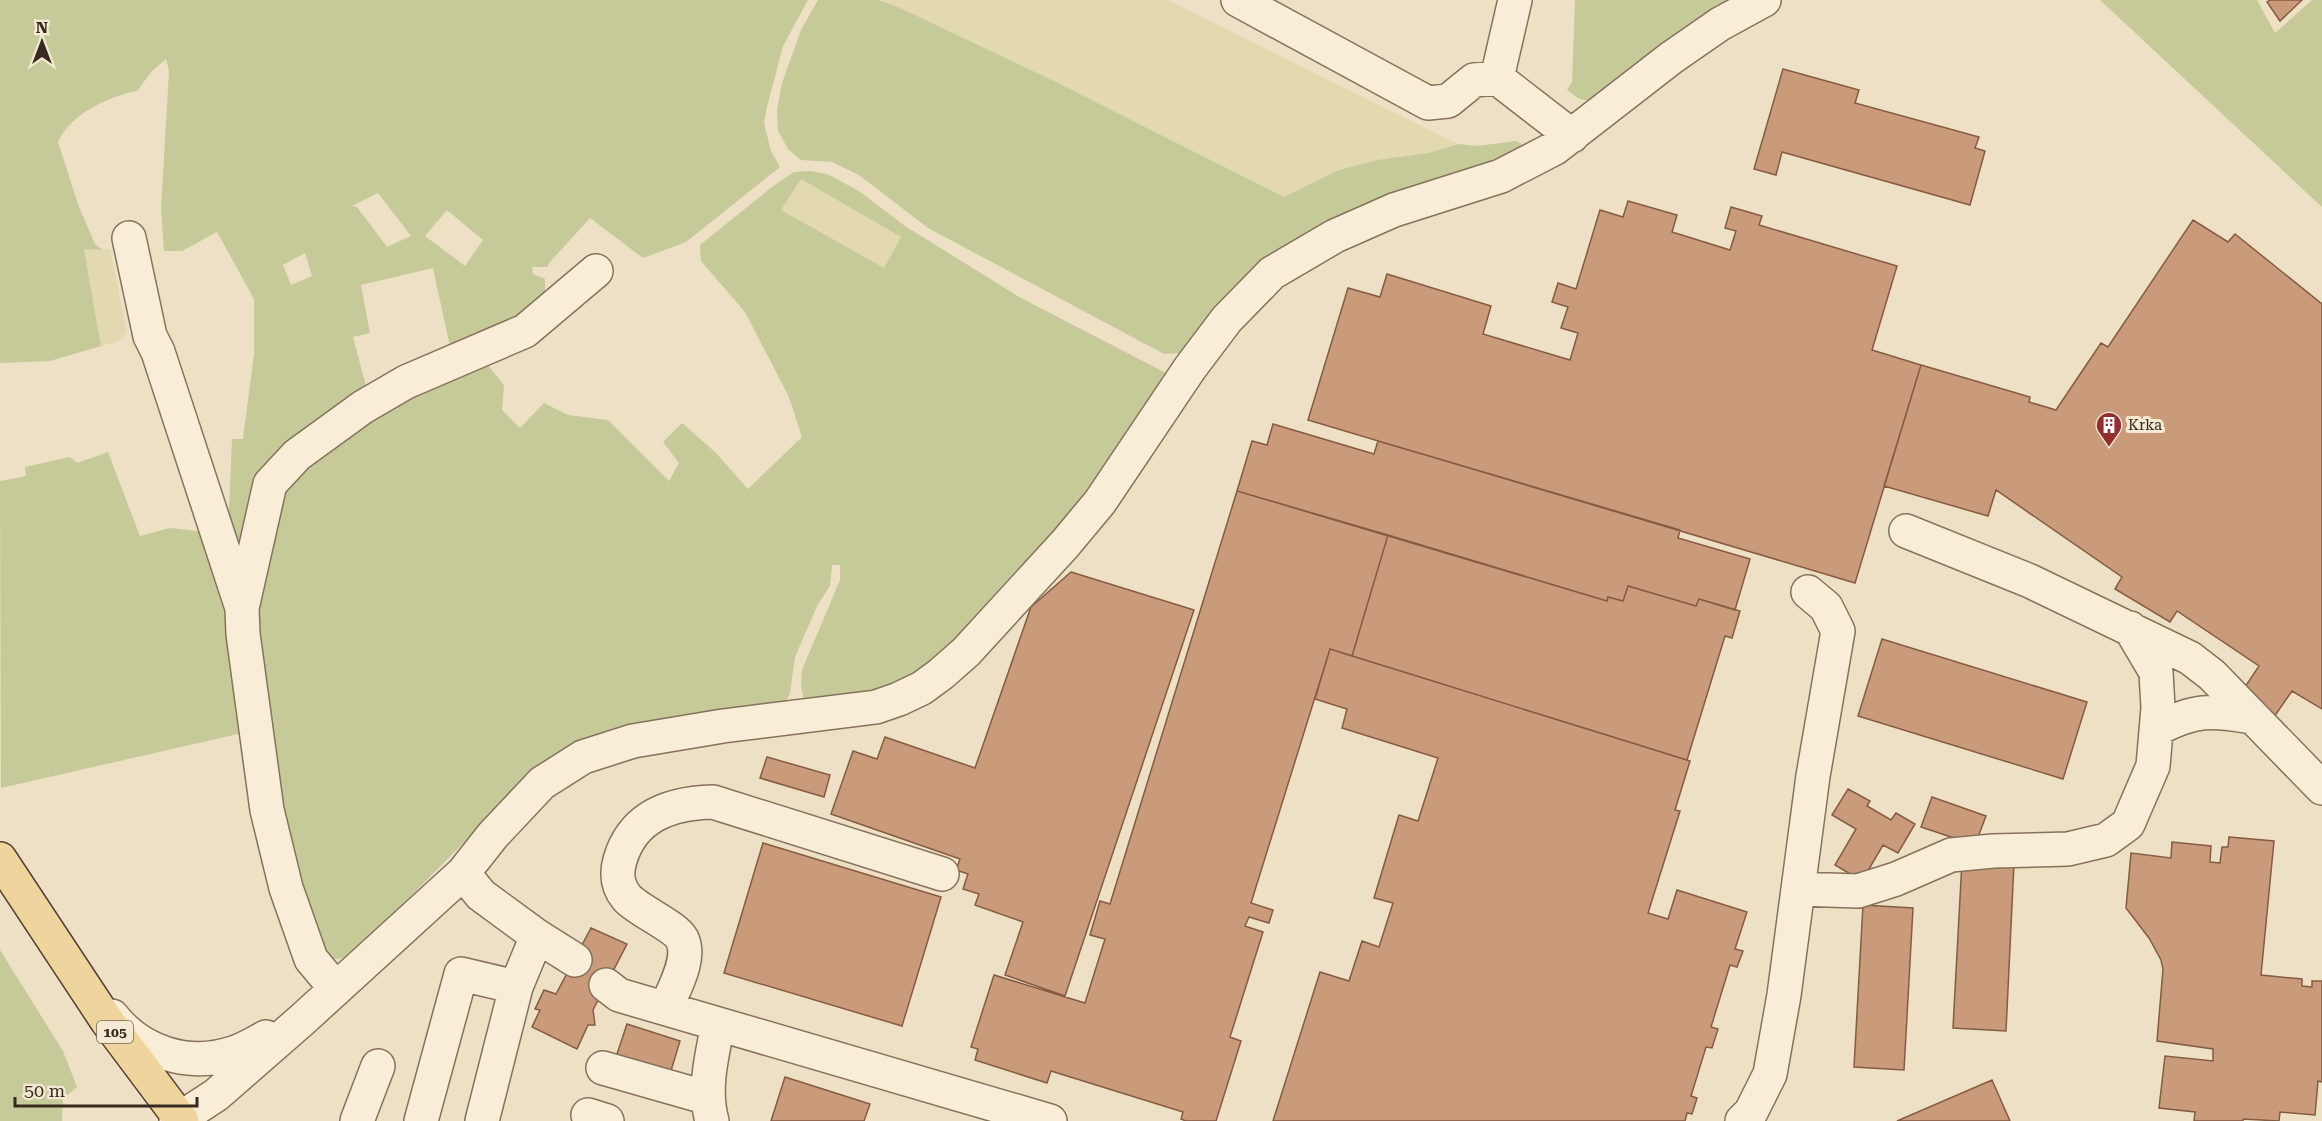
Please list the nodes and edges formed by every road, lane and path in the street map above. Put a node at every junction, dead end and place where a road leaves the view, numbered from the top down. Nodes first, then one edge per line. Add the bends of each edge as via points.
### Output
1 (1238, 0) edge
2 (1515, 0) edge
3 (1764, 0) edge
4 (1497, 78) junction
5 (1572, 136) junction
6 (129, 238) dead end
7 (596, 271) dead end
8 (1906, 531) dead end
9 (1808, 592) dead end
10 (242, 608) junction
11 (2130, 628) junction
12 (2252, 717) junction
13 (2157, 729) junction
14 (2322, 788) edge
15 (0, 859) edge
16 (463, 873) junction
17 (942, 874) dead end
18 (1798, 889) junction
19 (537, 936) junction
20 (55, 943) junction
21 (574, 960) dead end
22 (606, 985) dead end
23 (516, 987) junction
24 (336, 989) junction
25 (666, 1008) junction
26 (303, 1019) junction
27 (718, 1024) junction
28 (378, 1066) dead end
29 (603, 1068) dead end
30 (710, 1109) edge
31 (179, 1120) edge
32 (357, 1121) edge
33 (421, 1121) edge
34 (482, 1121) edge
35 (1050, 1121) edge
36 (1742, 1121) edge

1 - 4 street via 1428,102 1448,101 1474,80
2 - 4 street
3 - 5 street via 1671,58
4 - 5 street
5 - 16 street via 1501,176 1394,210 1335,236 1272,273 1221,327 1100,502 1065,544 966,652 922,688 876,707 633,741 583,757 542,783
6 - 10 street via 150,336
7 - 10 street via 525,331 406,382 363,407 297,455 270,484
8 - 11 street via 2031,581
9 - 18 street via 1826,607 1838,631
10 - 24 street via 267,810 285,888 311,959
11 - 12 street via 2190,658
11 - 13 street via 2156,672
12 - 13 street via 2203,711
12 - 14 street
13 - 18 street via 2153,766 2139,803 2128,824 2106,840 2068,849 1951,855 1858,891
15 - 20 main road, 105
16 - 19 street via 481,895
16 - 24 street
17 - 25 street via 713,802 687,803 646,820 631,833 617,870 619,886 628,899 681,937 686,952
18 - 36 street via 1770,1074 1751,1112
19 - 21 street
19 - 23 street
20 - 26 street via 119,1025 135,1040 172,1056 208,1060 234,1053
20 - 31 main road, 105
22 - 25 street via 619,995
23 - 33 street via 461,974
23 - 34 street
24 - 26 street
25 - 27 street
26 - 31 street via 216,1095
27 - 30 street via 708,1080
27 - 35 street
28 - 32 street
29 - 30 street

